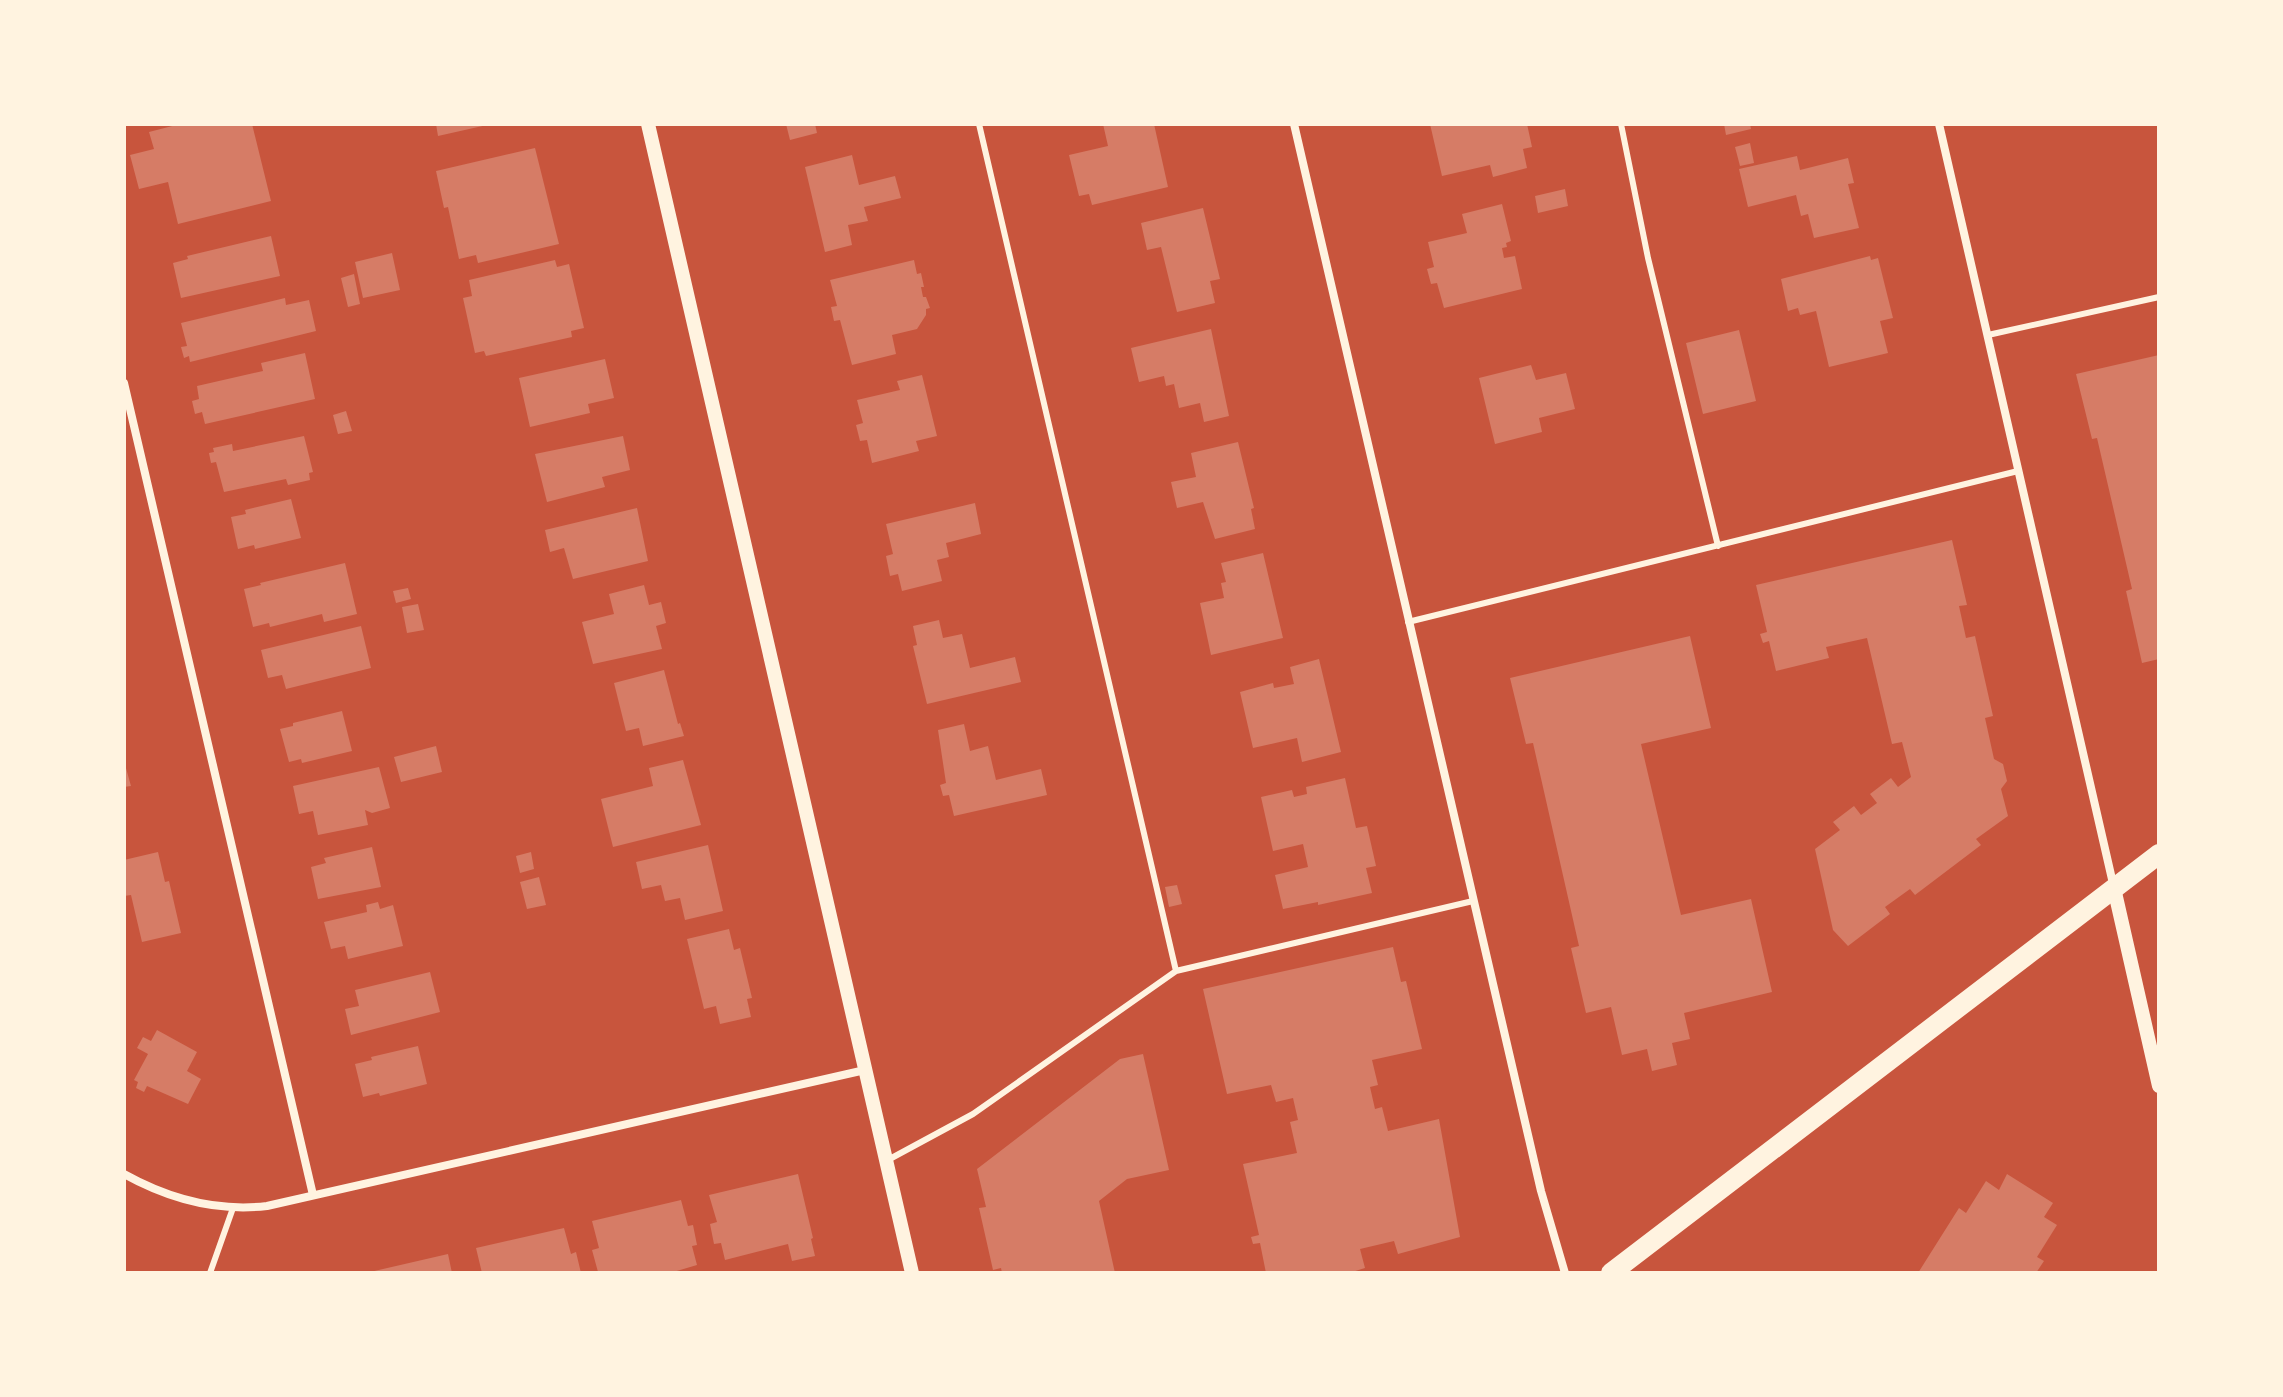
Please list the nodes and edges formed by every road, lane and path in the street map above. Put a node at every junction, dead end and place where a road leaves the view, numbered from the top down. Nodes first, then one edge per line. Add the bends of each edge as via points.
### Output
1 (648, 124) edge
2 (979, 124) edge
3 (1294, 124) edge
4 (1621, 124) edge
5 (1939, 124) edge
6 (2159, 297) edge
7 (1988, 335) junction
8 (124, 383) edge
9 (2018, 471) junction
10 (1718, 546) junction
11 (1408, 622) junction
12 (2159, 854) edge
13 (2114, 888) junction
14 (1473, 901) junction
15 (1176, 971) junction
16 (865, 1070) junction
17 (2159, 1086) edge
18 (886, 1161) junction
19 (124, 1174) edge
20 (313, 1195) junction
21 (233, 1208) junction
22 (210, 1273) edge
23 (912, 1273) edge
24 (1565, 1273) edge
25 (1611, 1273) edge

1 - 16 street
2 - 15 lane
3 - 11 street
4 - 10 lane
5 - 7 street
6 - 7 lane
7 - 9 street
8 - 20 street
9 - 10 lane
9 - 13 street
10 - 11 lane
11 - 14 street
12 - 13 main road
13 - 17 street
13 - 25 main road
14 - 15 lane
14 - 24 street
15 - 18 lane via 973,1114
16 - 18 street
16 - 20 street
18 - 23 street
19 - 21 street via 200,1205
20 - 21 street
21 - 22 lane

